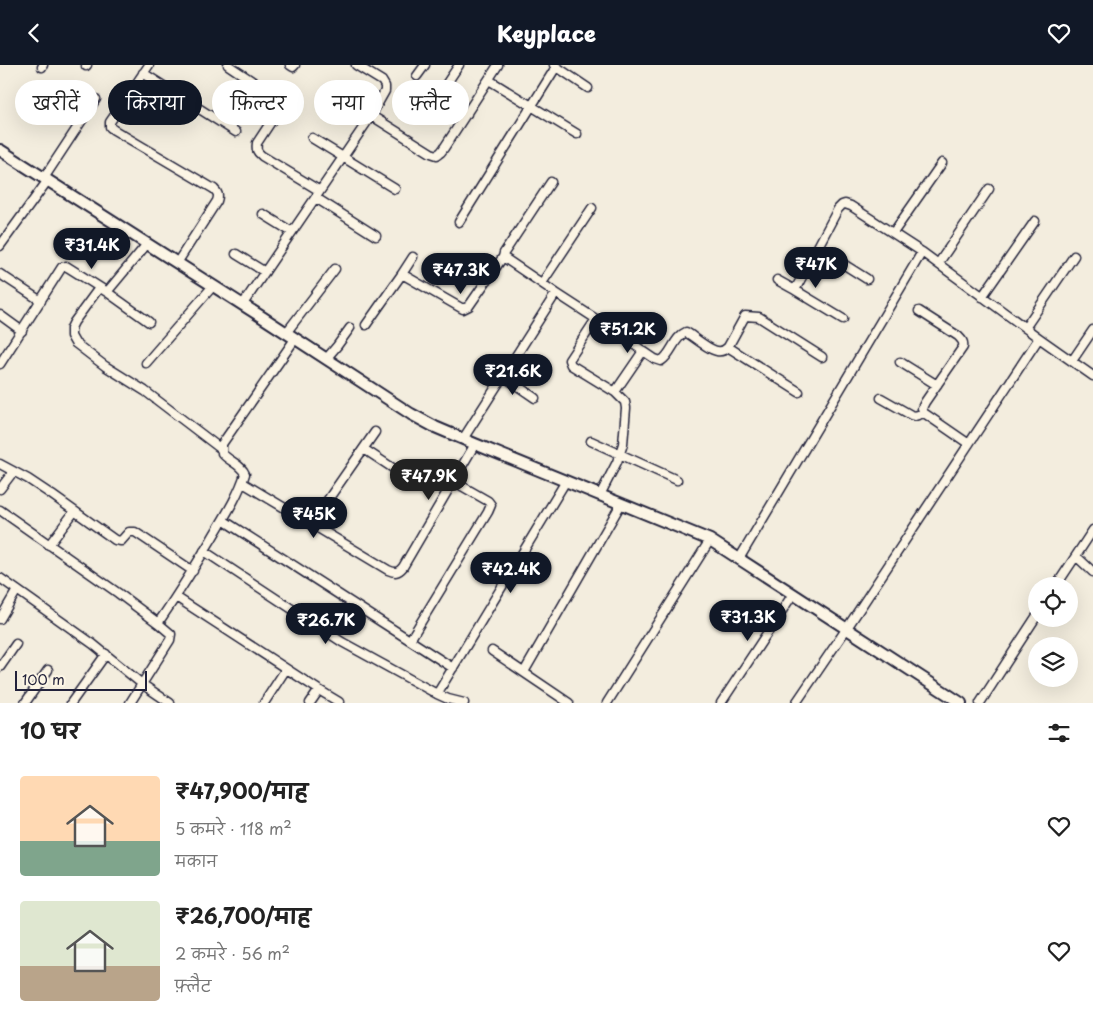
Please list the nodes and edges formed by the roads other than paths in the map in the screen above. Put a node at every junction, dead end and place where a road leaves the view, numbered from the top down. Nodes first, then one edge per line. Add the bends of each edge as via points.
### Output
1 (149, 65) edge
2 (228, 65) edge
3 (290, 65) edge
4 (295, 65) edge
5 (356, 65) edge
6 (425, 65) edge
7 (459, 65) edge
8 (498, 65) edge
9 (555, 66) edge
10 (144, 73) junction
11 (417, 76) dead end
12 (380, 80) edge
13 (449, 80) edge
14 (489, 80) junction
15 (382, 81) edge
16 (588, 88) dead end
17 (382, 95) edge
18 (531, 107) junction
19 (469, 111) edge
20 (382, 123) edge
21 (80, 125) edge
22 (365, 125) edge
23 (460, 125) edge
24 (236, 132) dead end
25 (577, 134) dead end
26 (312, 138) dead end
27 (0, 149) edge
28 (342, 157) junction
29 (942, 163) dead end
30 (46, 179) junction
31 (551, 182) dead end
32 (395, 189) dead end
33 (989, 189) dead end
34 (318, 194) junction
35 (592, 208) dead end
36 (263, 214) dead end
37 (1035, 221) dead end
38 (459, 222) dead end
39 (292, 232) junction
40 (893, 233) junction
41 (376, 237) dead end
42 (147, 244) junction
43 (0, 247) edge
44 (818, 249) junction
45 (922, 252) junction
46 (236, 254) dead end
47 (413, 257) dead end
48 (503, 257) junction
49 (1074, 257) dead end
50 (177, 263) junction
51 (938, 263) junction
52 (335, 269) dead end
53 (265, 272) junction
54 (0, 274) edge
55 (402, 274) junction
56 (866, 279) dead end
57 (777, 280) dead end
58 (542, 283) junction
59 (214, 286) junction
60 (99, 288) junction
61 (796, 290) junction
62 (107, 292) junction
63 (556, 293) junction
64 (982, 297) junction
65 (41, 301) junction
66 (243, 305) junction
67 (919, 311) dead end
68 (0, 315) edge
69 (596, 319) junction
70 (843, 319) dead end
71 (149, 322) dead end
72 (366, 325) dead end
73 (350, 328) dead end
74 (1025, 328) junction
75 (22, 331) junction
76 (1093, 331) edge
77 (291, 336) junction
78 (1039, 338) junction
79 (728, 347) junction
80 (643, 351) junction
81 (822, 357) dead end
82 (326, 359) junction
83 (1072, 361) junction
84 (900, 362) dead end
85 (146, 363) dead end
86 (0, 364) edge
87 (503, 376) junction
88 (1093, 376) edge
89 (937, 385) junction
90 (615, 392) junction
91 (798, 392) dead end
92 (535, 398) dead end
93 (881, 398) dead end
94 (924, 413) junction
95 (375, 432) dead end
96 (463, 439) junction
97 (591, 441) dead end
98 (969, 444) junction
99 (475, 445) junction
100 (221, 449) junction
101 (364, 449) junction
102 (620, 454) junction
103 (0, 464) edge
104 (14, 472) junction
105 (677, 480) dead end
106 (453, 481) junction
107 (566, 481) junction
108 (243, 483) junction
109 (420, 485) dead end
110 (0, 489) edge
111 (600, 495) junction
112 (622, 504) junction
113 (0, 510) edge
114 (74, 512) junction
115 (223, 520) junction
116 (311, 524) junction
117 (1093, 530) edge
118 (710, 540) junction
119 (49, 545) junction
120 (204, 551) junction
121 (1076, 556) junction
122 (739, 559) junction
123 (193, 571) junction
124 (1093, 572) edge
125 (1062, 577) edge
126 (0, 578) edge
127 (17, 590) junction
128 (793, 594) junction
129 (176, 597) junction
130 (0, 619) edge
131 (158, 623) junction
132 (1029, 627) edge
133 (847, 628) junction
134 (410, 640) junction
135 (16, 644) dead end
136 (492, 651) dead end
137 (106, 654) junction
138 (0, 667) edge
139 (453, 668) junction
140 (286, 669) junction
141 (48, 670) dead end
142 (524, 673) junction
143 (142, 684) junction
144 (319, 690) junction
145 (436, 694) junction
146 (339, 701) dead end
147 (25, 703) edge
148 (72, 703) edge
149 (130, 703) edge
150 (170, 703) edge
151 (264, 703) edge
152 (310, 703) edge
153 (464, 703) edge
154 (569, 703) edge
155 (607, 703) edge
156 (721, 703) edge
157 (796, 703) edge
158 (961, 703) edge
159 (980, 703) edge

1 - 10 street
2 - 34 street via 282,101 257,143 258,152
3 - 4 street
5 - 12 street
6 - 11 street
7 - 13 street
8 - 14 street
9 - 16 street
9 - 18 street
10 - 24 street
10 - 50 street via 110,122 110,127 214,189 219,196
14 - 18 street
14 - 19 street
15 - 17 street via 385,86
18 - 25 street
18 - 38 street
20 - 23 street via 437,155
21 - 30 street
22 - 28 street
26 - 28 street
27 - 30 street
28 - 32 street
28 - 34 street
29 - 40 street
30 - 42 street
30 - 43 street
31 - 48 street
33 - 51 street
34 - 39 street
34 - 41 street
35 - 58 street
36 - 39 street
37 - 64 street
39 - 53 street
40 - 44 street via 845,204 838,209
40 - 45 street
42 - 50 street
42 - 62 street
44 - 56 street
44 - 61 street
45 - 51 street
45 - 122 street
46 - 53 street
47 - 55 street
48 - 55 street via 464,309
48 - 58 street
49 - 74 street
50 - 59 street
51 - 64 street
52 - 77 street
53 - 66 street
54 - 65 street
55 - 72 street
57 - 61 street
58 - 63 street
59 - 66 street
59 - 85 street
60 - 62 street
60 - 65 street via 66,266 62,267
60 - 100 street via 71,328 70,336 75,343
61 - 70 street
62 - 71 street
63 - 69 street
63 - 87 street
64 - 74 street
65 - 75 street
66 - 77 street
67 - 89 street via 964,343
68 - 75 street
69 - 80 street
69 - 90 street via 569,358 569,363
73 - 82 street
74 - 78 street
75 - 86 street
76 - 83 street
77 - 82 street
77 - 100 street
78 - 83 street
78 - 98 street
79 - 80 street via 718,352 686,332 680,335 661,361
79 - 81 street via 745,316 759,317
79 - 91 street
80 - 90 street
82 - 96 street via 411,414
83 - 88 street
84 - 89 street
87 - 92 street
87 - 96 street
89 - 94 street via 922,408
90 - 102 street via 625,402 626,408 625,435
93 - 94 street via 911,415
94 - 98 street
95 - 101 street
96 - 99 street
97 - 102 street
98 - 133 street
99 - 106 street
99 - 107 street
100 - 108 street via 224,456 243,469
101 - 109 street
101 - 116 street
102 - 105 street
102 - 111 street
103 - 104 street
104 - 110 street
104 - 114 street
106 - 116 street via 403,567 395,573
106 - 134 street via 492,505
107 - 111 street
107 - 139 street
108 - 115 street
108 - 116 street
111 - 112 street
112 - 118 street
112 - 142 street
113 - 119 street
114 - 119 street
114 - 123 street via 118,541 129,532 135,532
115 - 120 street
115 - 134 street
117 - 121 street
118 - 122 street
118 - 155 street
119 - 131 street
120 - 123 street
120 - 145 street via 342,642
121 - 124 street
121 - 125 street
122 - 128 street
123 - 129 street
126 - 127 street
127 - 130 street
127 - 137 street
128 - 133 street
128 - 156 street
129 - 131 street
129 - 140 street
131 - 143 street via 169,631 170,640
132 - 159 street
133 - 157 street
133 - 158 street
134 - 139 street
135 - 138 street
136 - 142 street
137 - 143 street
137 - 148 street
139 - 145 street
140 - 144 street
140 - 151 street
141 - 147 street
142 - 154 street
143 - 149 street
143 - 150 street
144 - 146 street
144 - 152 street
145 - 153 street

